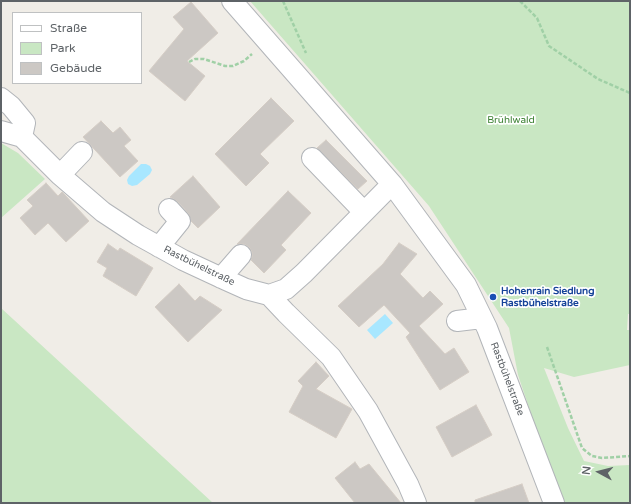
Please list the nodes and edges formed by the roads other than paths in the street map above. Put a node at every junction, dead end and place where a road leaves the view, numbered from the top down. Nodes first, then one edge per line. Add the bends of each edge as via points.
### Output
1 (232, 1) edge
2 (1, 98) edge
3 (1, 131) edge
4 (22, 137) junction
5 (82, 152) dead end
6 (312, 158) dead end
7 (60, 175) junction
8 (392, 184) junction
9 (169, 209) dead end
10 (364, 212) junction
11 (159, 247) junction
12 (241, 255) dead end
13 (221, 284) junction
14 (269, 295) junction
15 (482, 318) junction
16 (457, 321) dead end
17 (416, 503) edge
18 (554, 503) edge

1 - 8 street, Rastbühelstraße
2 - 4 street via 26,123
3 - 4 street, Rastbühelstraße
4 - 7 street, Rastbühelstraße
5 - 7 street
6 - 10 street
7 - 11 street, Rastbühelstraße via 103,212
8 - 10 street
8 - 15 street, Rastbühelstraße via 466,285
9 - 11 street via 180,221
10 - 14 street via 286,289
11 - 13 street, Rastbühelstraße
12 - 13 street
13 - 14 street, Rastbühelstraße
14 - 17 street via 331,357 368,411
15 - 16 street
15 - 18 street, Rastbühelstraße

